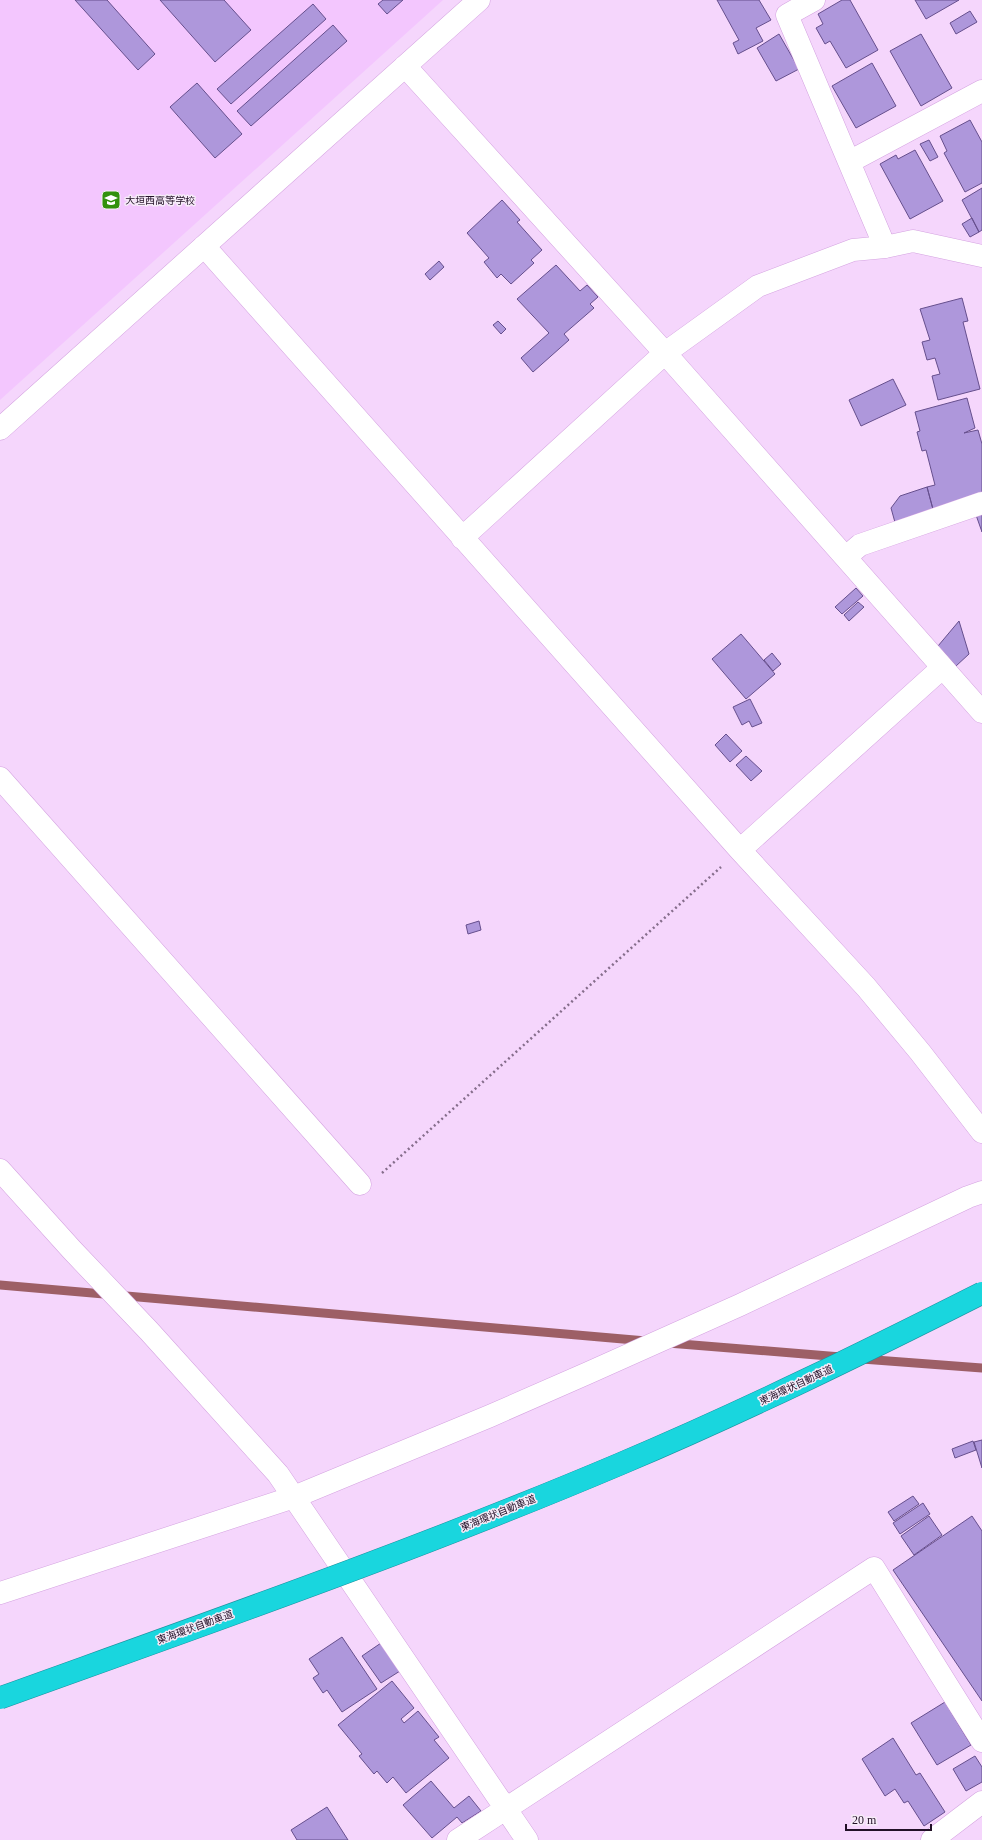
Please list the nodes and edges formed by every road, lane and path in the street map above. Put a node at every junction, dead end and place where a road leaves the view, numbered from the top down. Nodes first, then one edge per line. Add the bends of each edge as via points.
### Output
1 (479, 0) edge
2 (814, 0) edge
3 (405, 66) junction
4 (982, 91) edge
5 (849, 162) junction
6 (204, 246) junction
7 (885, 247) junction
8 (982, 256) edge
9 (665, 353) junction
10 (0, 429) edge
11 (982, 503) edge
12 (462, 538) junction
13 (846, 556) junction
14 (942, 668) junction
15 (982, 712) edge
16 (0, 778) edge
17 (740, 850) junction
18 (982, 1132) edge
19 (0, 1170) edge
20 (360, 1184) joint
21 (982, 1192) edge
22 (982, 1293) edge
23 (294, 1496) junction
24 (0, 1593) edge
25 (0, 1698) edge
26 (982, 1741) edge
27 (982, 1802) edge
28 (506, 1809) junction
29 (458, 1840) edge
30 (527, 1840) edge
31 (932, 1840) edge

1 - 3 street
2 - 5 street via 786,15
3 - 6 street
3 - 9 street
4 - 5 street
5 - 7 street
6 - 10 street
6 - 12 street
7 - 8 street via 913,241
7 - 9 street via 853,250 758,286
9 - 12 street
9 - 13 street
11 - 13 street via 860,545
12 - 17 street
13 - 14 street
14 - 15 street
14 - 17 street
16 - 20 street
17 - 18 street via 866,987
17 - 20 path via 382,1172
19 - 23 street via 278,1474
21 - 23 street via 588,1373
22 - 25 highway, 東海環状自動車道, bridge via 799,1384 620,1464 426,1542
23 - 24 street
23 - 28 street
26 - 28 street via 874,1568
27 - 31 street
28 - 29 street
28 - 30 street

